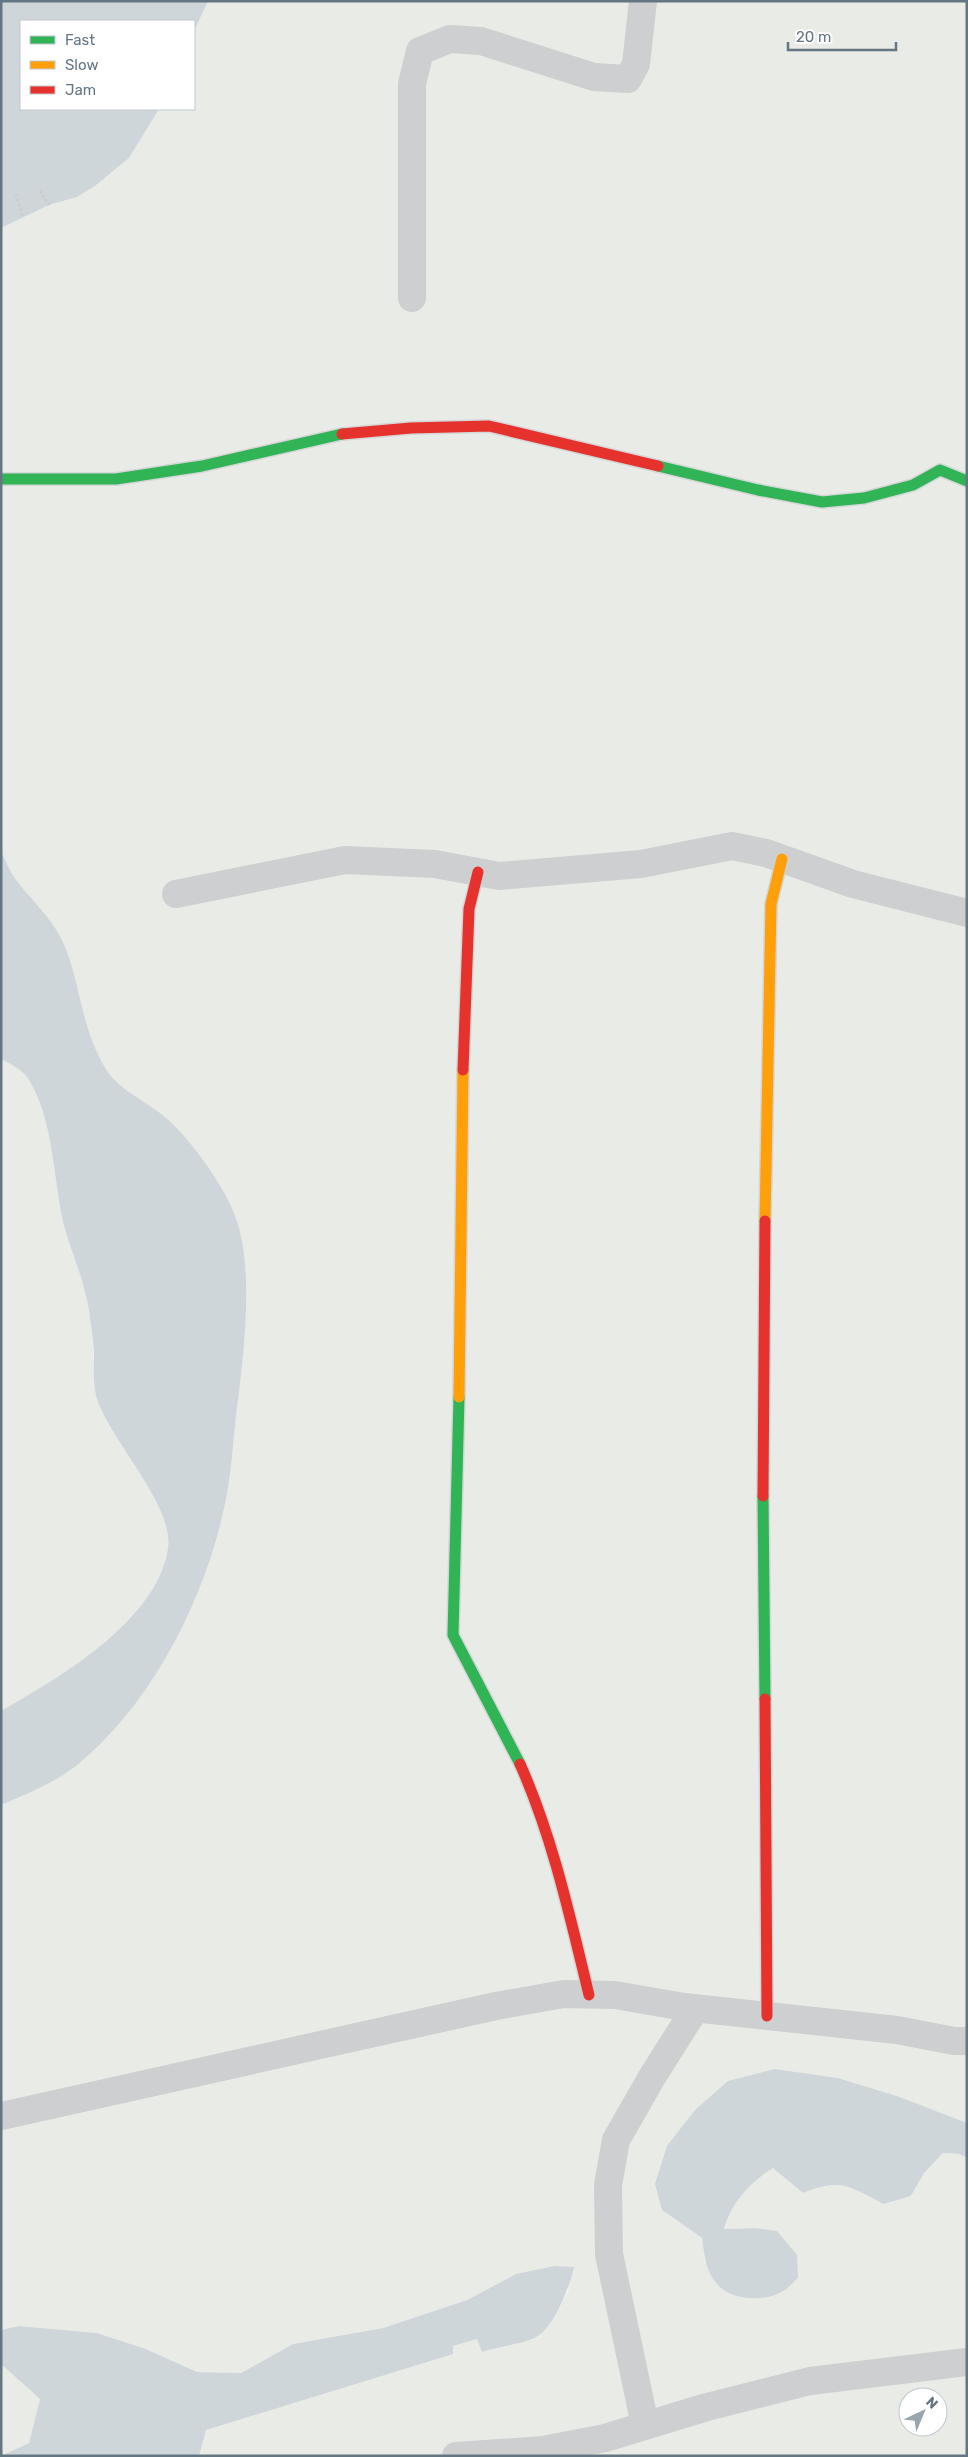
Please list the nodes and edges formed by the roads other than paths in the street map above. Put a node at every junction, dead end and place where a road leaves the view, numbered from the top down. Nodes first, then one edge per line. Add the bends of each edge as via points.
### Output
1 (643, 1) edge
2 (412, 298) dead end
3 (1, 479) edge
4 (967, 481) edge
5 (782, 858) junction
6 (478, 872) junction
7 (176, 894) dead end
8 (967, 913) edge
9 (589, 1995) junction
10 (695, 2009) junction
11 (767, 2016) junction
12 (967, 2041) edge
13 (1, 2116) edge
14 (967, 2362) edge
15 (645, 2424) junction
16 (456, 2456) edge

1 - 2 street via 636,64 628,79 594,77 481,41 450,39 420,51 412,84
3 - 4 street via 116,478 202,466 333,435 489,426 758,490 822,502 864,498 913,486 940,470
5 - 6 street via 732,846 641,864 500,876
5 - 8 street via 853,884
5 - 11 street via 771,904 765,1154 763,1491
6 - 7 street via 435,864 346,860
6 - 9 street via 468,909 461,1114 453,1635 466,1666 529,1782 547,1833
9 - 10 street via 615,1995
9 - 13 street via 564,1994 496,2006
10 - 11 street
10 - 15 street via 616,2140 608,2185 609,2254
11 - 12 street
14 - 15 street via 810,2381
15 - 16 street via 605,2438 543,2450

